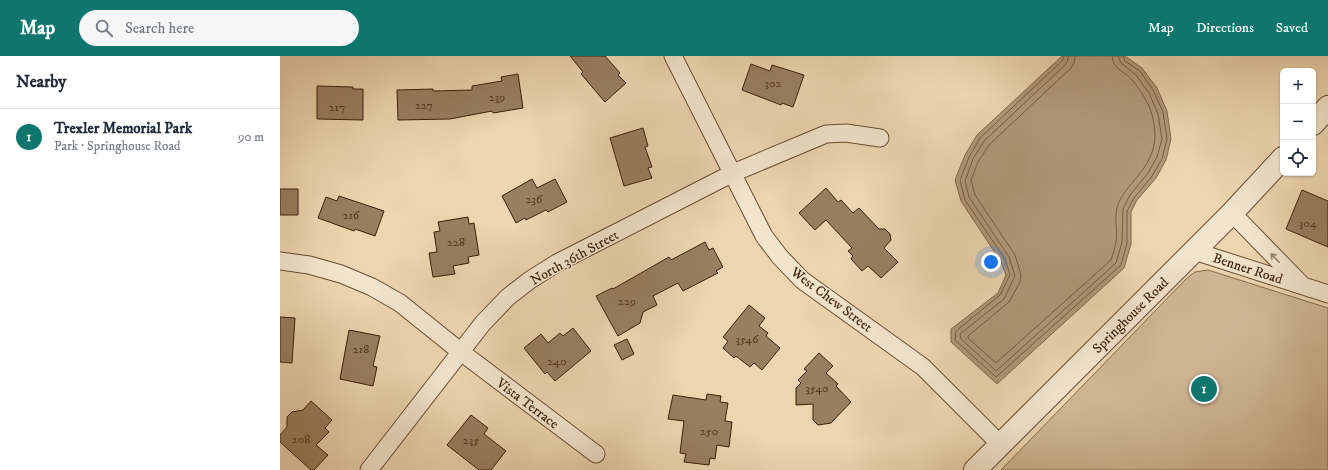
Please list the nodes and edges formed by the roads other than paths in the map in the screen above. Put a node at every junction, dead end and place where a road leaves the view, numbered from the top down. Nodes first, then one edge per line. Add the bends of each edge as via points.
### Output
1 (674, 56) edge
2 (1328, 107) edge
3 (1316, 121) edge
4 (880, 138) dead end
5 (1280, 161) edge
6 (733, 173) junction
7 (1232, 213) junction
8 (1194, 251) junction
9 (280, 261) edge
10 (1302, 286) junction
11 (1328, 294) edge
12 (461, 352) junction
13 (1000, 444) junction
14 (596, 454) dead end
15 (369, 470) edge
16 (975, 470) edge

1 - 6 street, West Chew Street
2 - 3 street
4 - 6 street, North 36th Street via 846,133 826,134
5 - 7 street, Springhouse Road
6 - 12 street, North 36th Street via 530,280 508,297 483,323
6 - 13 street, West Chew Street via 764,236 802,280 923,367
7 - 8 street, Springhouse Road
10 -> 7 street, Benner Road
8 - 10 street, Benner Road
8 - 13 street, Springhouse Road
9 - 12 street, Vista Terrace via 309,265 372,286 400,303
10 - 11 street, Benner Road
12 - 14 street, Vista Terrace
12 - 15 street, North 36th Street
13 - 16 street, Springhouse Road

